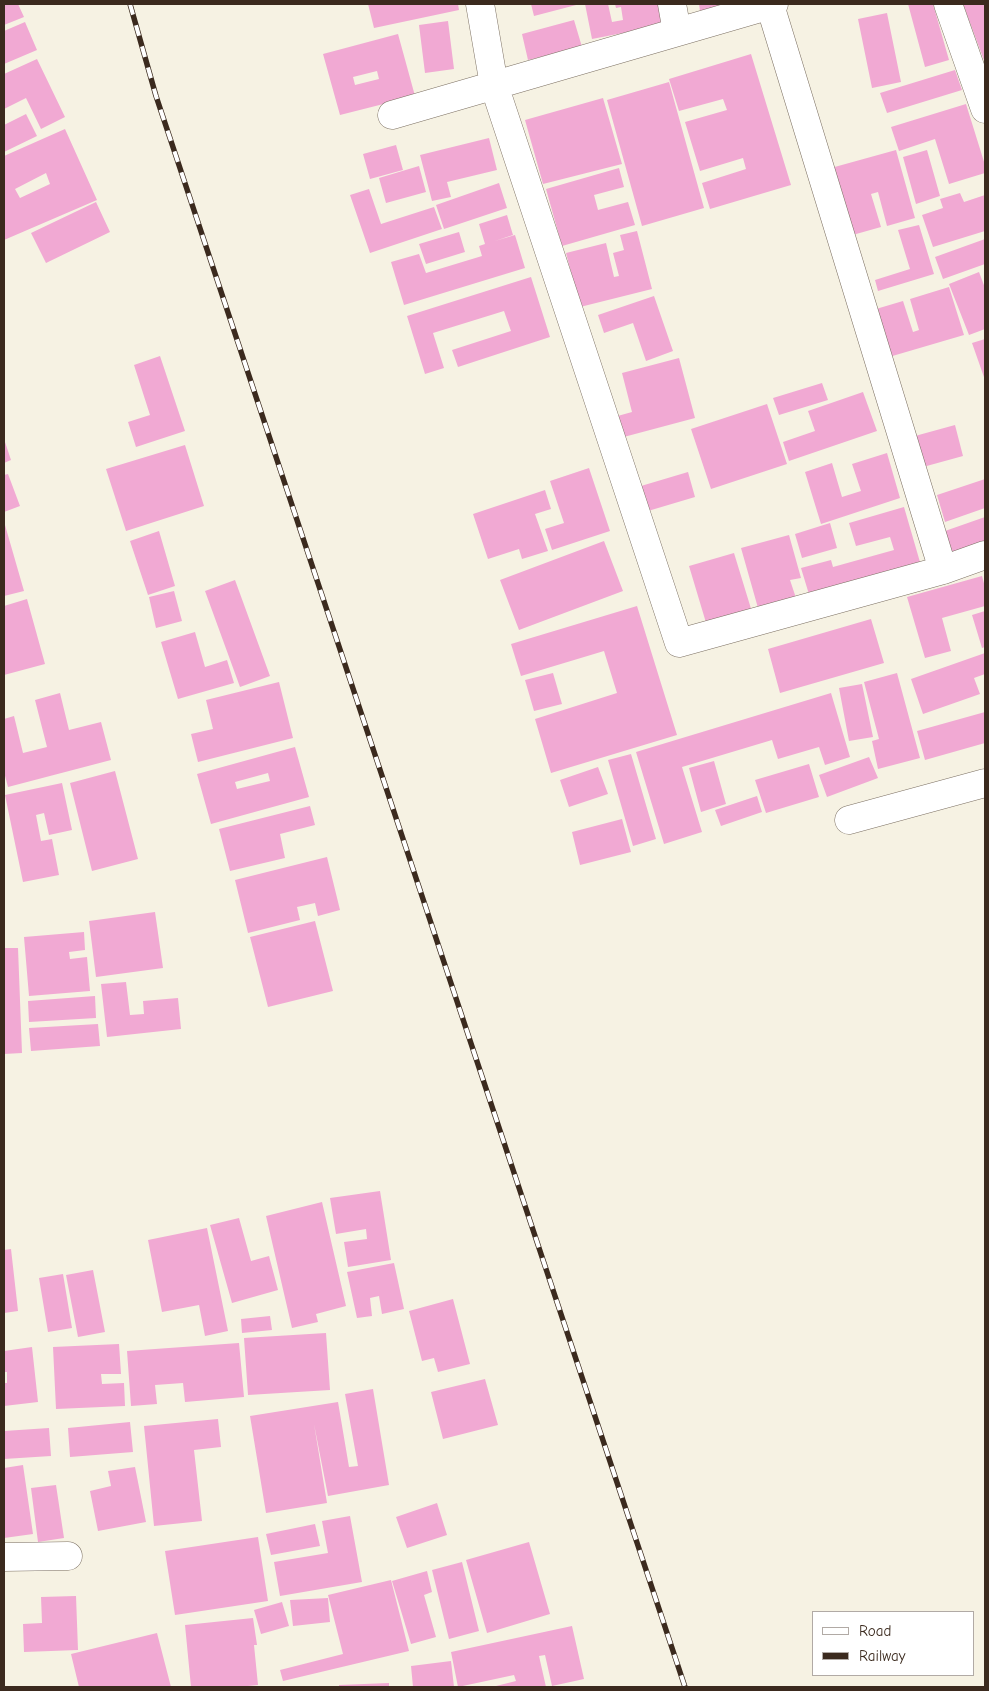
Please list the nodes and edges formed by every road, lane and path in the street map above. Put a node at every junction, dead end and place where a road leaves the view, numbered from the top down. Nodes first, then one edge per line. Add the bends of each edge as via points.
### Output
1 (480, 4) edge
2 (672, 4) edge
3 (772, 4) edge
4 (948, 4) edge
5 (677, 32) junction
6 (494, 85) junction
7 (985, 109) edge
8 (392, 115) dead end
9 (985, 555) edge
10 (942, 570) junction
11 (985, 783) edge
12 (849, 820) dead end
13 (68, 1556) dead end
14 (4, 1557) edge

1 - 6 street
2 - 5 street
3 - 5 street
3 - 10 street
4 - 7 street
5 - 6 street
6 - 8 street
6 - 10 street via 679,643
9 - 10 street
11 - 12 street
13 - 14 street

